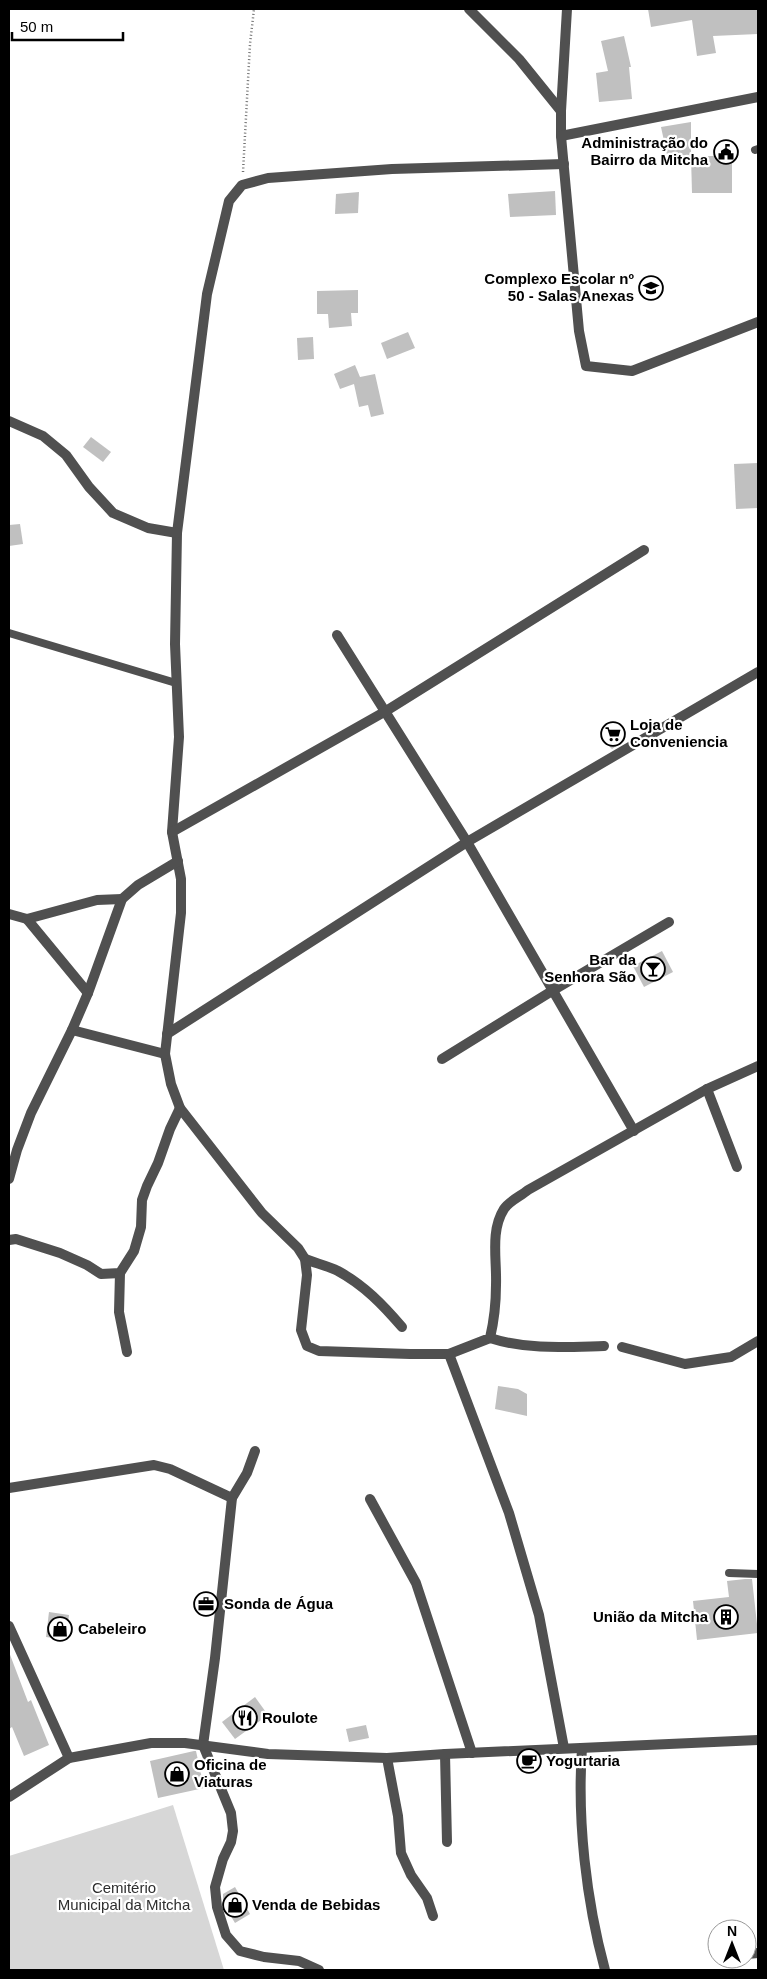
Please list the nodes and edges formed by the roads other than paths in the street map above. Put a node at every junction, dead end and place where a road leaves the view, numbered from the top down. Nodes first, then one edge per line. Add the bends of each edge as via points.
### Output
1 (469, 9) edge
2 (567, 9) edge
3 (758, 97) edge
4 (561, 111) junction
5 (561, 136) junction
6 (564, 164) junction
7 (758, 322) edge
8 (9, 421) edge
9 (177, 533) junction
10 (644, 550) dead end
11 (9, 633) edge
12 (337, 635) dead end
13 (758, 672) edge
14 (176, 683) junction
15 (386, 711) junction
16 (172, 832) junction
17 (467, 842) junction
18 (178, 861) junction
19 (122, 899) junction
20 (9, 914) edge
21 (27, 919) junction
22 (669, 922) dead end
23 (552, 991) junction
24 (88, 993) junction
25 (72, 1030) junction
26 (166, 1034) junction
27 (165, 1054) junction
28 (442, 1059) dead end
29 (758, 1066) edge
30 (707, 1089) junction
31 (180, 1108) junction
32 (634, 1131) junction
33 (737, 1167) dead end
34 (9, 1180) edge
35 (9, 1240) edge
36 (305, 1259) junction
37 (120, 1273) junction
38 (402, 1327) dead end
39 (490, 1338) junction
40 (758, 1341) edge
41 (604, 1346) dead end
42 (622, 1347) dead end
43 (126, 1352) dead end
44 (449, 1354) junction
45 (255, 1451) dead end
46 (9, 1488) edge
47 (232, 1498) junction
48 (370, 1499) dead end
49 (729, 1573) dead end
50 (758, 1574) edge
51 (9, 1626) edge
52 (758, 1740) edge
53 (203, 1745) junction
54 (564, 1748) junction
55 (582, 1748) junction
56 (472, 1753) junction
57 (445, 1754) junction
58 (69, 1758) junction
59 (387, 1758) junction
60 (10, 1795) edge
61 (448, 1842) dead end
62 (433, 1916) dead end
63 (319, 1970) edge
64 (604, 1970) edge

1 - 4 street via 519,59
2 - 4 street
3 - 5 street
4 - 5 street
5 - 6 street
6 - 7 street via 579,331 586,366 632,371
6 - 9 street via 392,169 268,178 242,185 229,201 207,294
8 - 9 street via 43,436 66,455 113,513 148,528
9 - 14 street
10 - 15 street
11 - 14 lane
12 - 15 street
13 - 17 street
14 - 16 street via 179,737
15 - 16 street
15 - 17 street
16 - 18 street
17 - 23 street
17 - 26 street
18 - 19 street via 138,885
18 - 26 street via 181,913
19 - 21 street via 97,900
19 - 24 street
20 - 21 street
21 - 24 street
22 - 23 street
23 - 28 street
23 - 32 street
24 - 25 street
25 - 27 street
25 - 34 street via 31,1113
26 - 27 street
27 - 31 street
29 - 30 street
30 - 32 street
30 - 33 street
31 - 36 street via 262,1213
31 - 37 street via 142,1200 141,1227 134,1251
32 - 39 street via 528,1190 506,1207 498,1221 495,1237 496,1286
35 - 37 street via 16,1238 60,1253 101,1274
36 - 38 street via 336,1270 358,1284 375,1296
36 - 44 street via 307,1275 301,1330 307,1346 319,1351
37 - 43 street via 119,1312
39 - 41 street via 527,1346
39 - 44 street
40 - 42 street via 731,1357 685,1364
44 - 54 street via 509,1513 538,1615
45 - 47 street
46 - 47 street via 154,1465 170,1469
47 - 53 street
48 - 56 street via 416,1583
49 - 50 lane
51 - 58 street
52 - 55 street
53 - 58 street via 151,1743
53 - 59 street via 268,1754
53 - 63 street via 231,1813 232,1842 215,1887 217,1907 226,1935 240,1951 299,1960
54 - 55 street
54 - 56 street
55 - 64 street via 579,1787 584,1847 594,1929
56 - 57 street
57 - 59 street
57 - 61 street
58 - 60 street
59 - 62 street via 401,1853 427,1898

